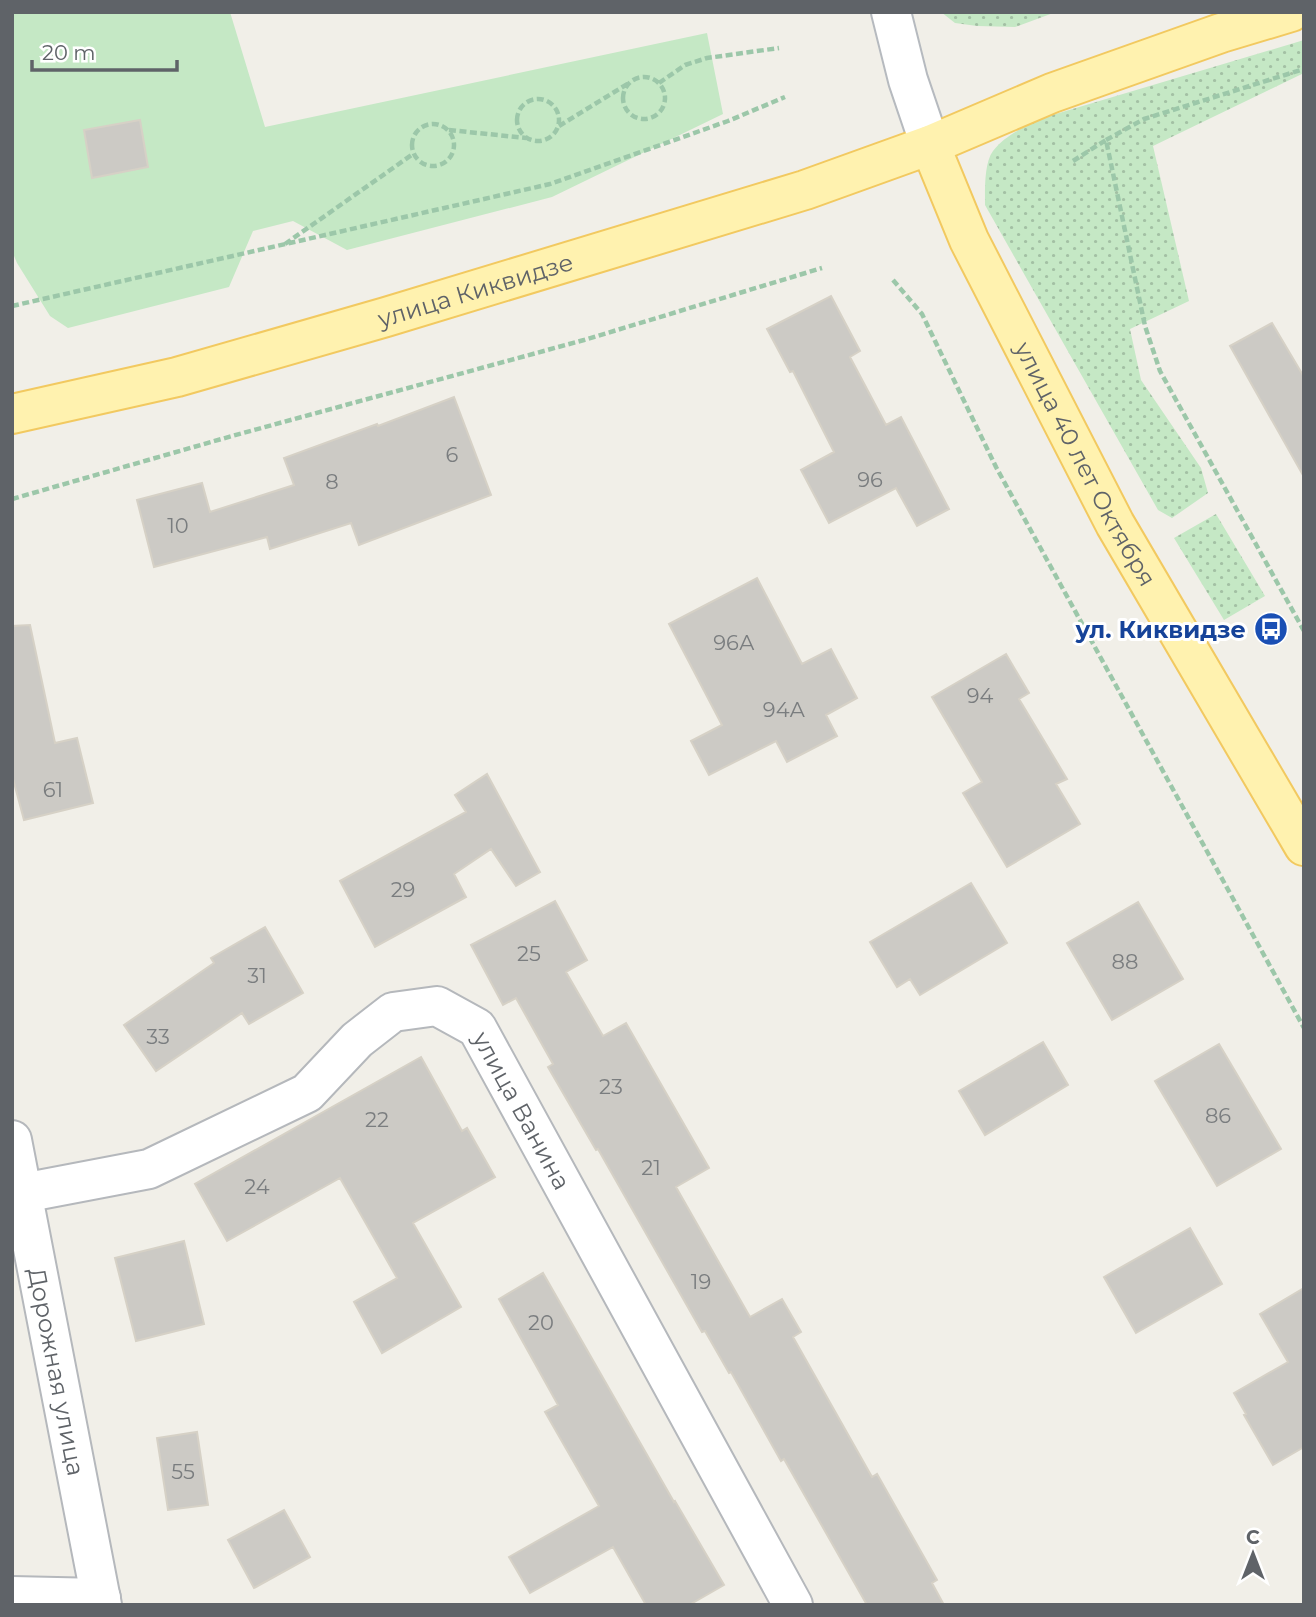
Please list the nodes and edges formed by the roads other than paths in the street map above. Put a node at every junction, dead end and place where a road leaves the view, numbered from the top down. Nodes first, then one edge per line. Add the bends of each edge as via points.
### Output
1 (891, 12) edge
2 (1291, 12) edge
3 (930, 145) junction
4 (13, 410) edge
5 (1304, 846) edge
6 (12, 1140) edge
7 (23, 1193) junction
8 (12, 1595) edge
9 (101, 1602) edge
10 (793, 1605) edge

1 - 3 street
2 - 3 main road, улица Киквидзе via 1052,93
3 - 4 main road, улица Киквидзе via 805,190 386,317 177,377
3 - 5 main road, улица 40 лет Октября via 969,240 1115,524
6 - 7 street, Дорожная улица
7 - 9 street, Дорожная улица
7 - 10 street, улица Ванина via 149,1169 307,1093 357,1040 393,1012 437,1006 477,1028
8 - 9 street

